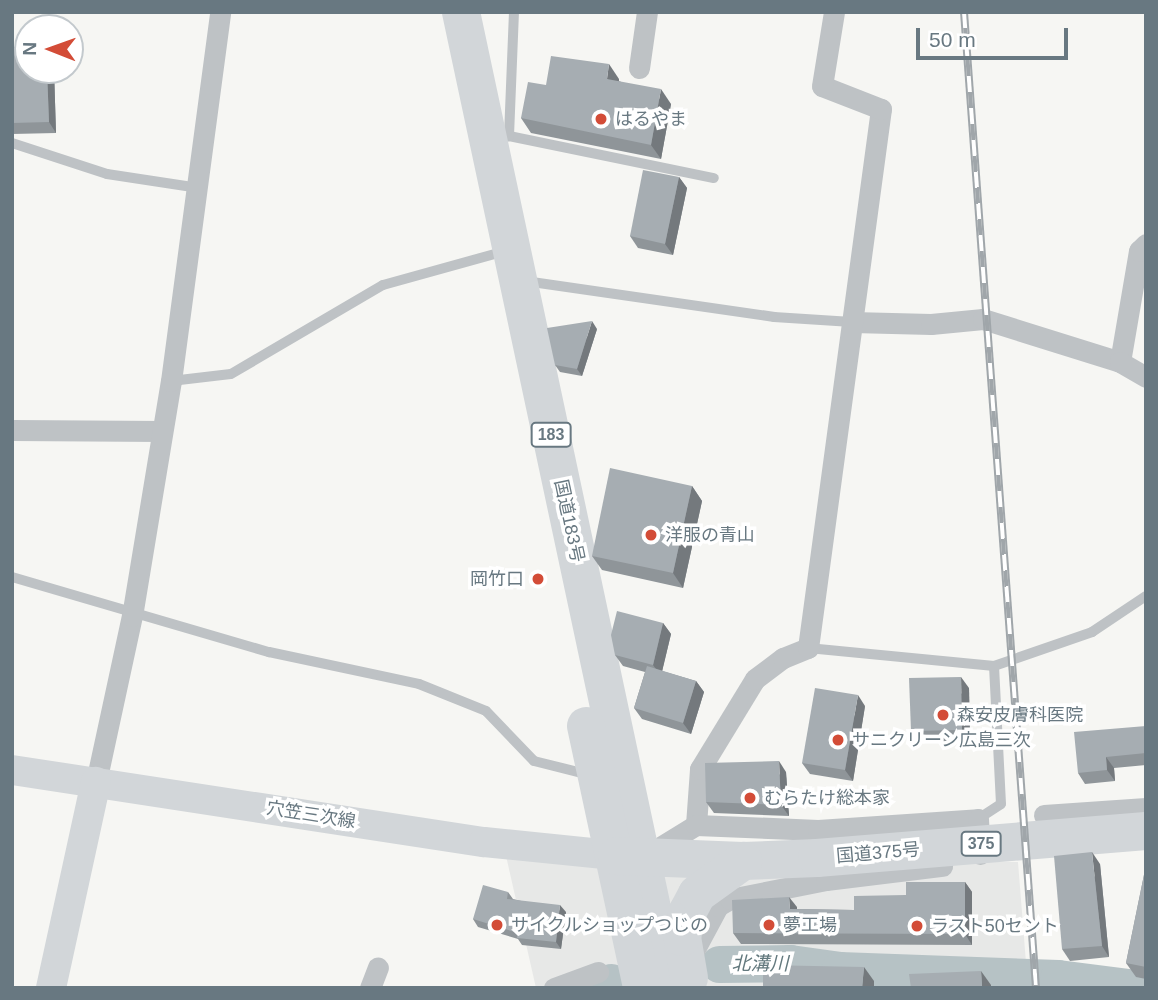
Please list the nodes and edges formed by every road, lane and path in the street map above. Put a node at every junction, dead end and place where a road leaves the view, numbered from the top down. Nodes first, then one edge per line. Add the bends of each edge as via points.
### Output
1 (220, 12) edge
2 (434, 12) edge
3 (461, 12) edge
4 (514, 12) edge
5 (647, 12) edge
6 (834, 12) edge
7 (639, 68) dead end
8 (499, 139) junction
9 (12, 144) edge
10 (714, 178) dead end
11 (199, 188) junction
12 (1146, 244) edge
13 (506, 261) junction
14 (852, 322) junction
15 (1120, 362) junction
16 (1146, 377) edge
17 (171, 381) junction
18 (12, 430) edge
19 (161, 431) junction
20 (12, 577) edge
21 (1146, 596) edge
22 (132, 616) junction
23 (808, 648) junction
24 (994, 667) junction
25 (12, 770) edge
26 (596, 776) junction
27 (96, 782) junction
28 (1146, 808) edge
29 (1110, 810) junction
30 (1044, 815) dead end
31 (978, 819) junction
32 (695, 825) junction
33 (1146, 831) edge
34 (1146, 850) edge
35 (1113, 852) junction
36 (1047, 856) dead end
37 (626, 857) junction
38 (1002, 860) dead end
39 (743, 861) junction
40 (980, 862) junction
41 (378, 967) dead end
42 (598, 972) dead end
43 (682, 980) edge
44 (51, 988) edge
45 (370, 988) edge
46 (554, 988) edge
47 (642, 988) edge

1 - 11 street
2 - 13 highway, 国道183号 / 183
3 - 8 highway, 国道183号 / 183
4 - 8 lane
5 - 7 street
6 - 14 street via 822,86 881,109
8 - 10 lane
8 - 13 highway, 国道183号 / 183
9 - 11 lane via 107,174
11 - 17 street
12 - 15 street via 1139,251
13 - 14 lane via 774,317
13 - 17 lane via 383,285 231,374
13 - 26 highway, 国道183号 / 183
13 - 37 highway, 国道183号 / 183
14 - 15 street via 931,324 984,319
14 - 23 street
15 - 16 street
17 - 19 street
18 - 19 street
19 - 22 street
20 - 22 lane
21 - 24 lane via 1092,632
22 - 26 lane via 452,695 486,711 534,761
22 - 27 street
23 - 24 lane
23 - 32 street via 783,657 755,679 700,769
24 - 31 lane via 1001,804
25 - 27 main road, 穴笠三次線
26 - 37 highway, 国道183号 / 183
27 - 37 main road, 穴笠三次線 via 484,842
27 - 44 main road
28 - 29 street
29 - 30 street
29 - 35 lane
31 - 32 street via 818,830
31 - 40 street
32 - 37 street
33 - 39 highway, 国道375号 / 375
34 - 35 street
35 - 36 street
37 - 39 highway, 国道375号 / 375
37 - 43 highway, 国道183号 / 183
37 - 47 highway, 国道183号 / 183
38 - 40 street
39 - 43 highway via 697,894 682,937
40 - 43 street via 825,880 730,899 718,906
41 - 45 street
42 - 46 street

